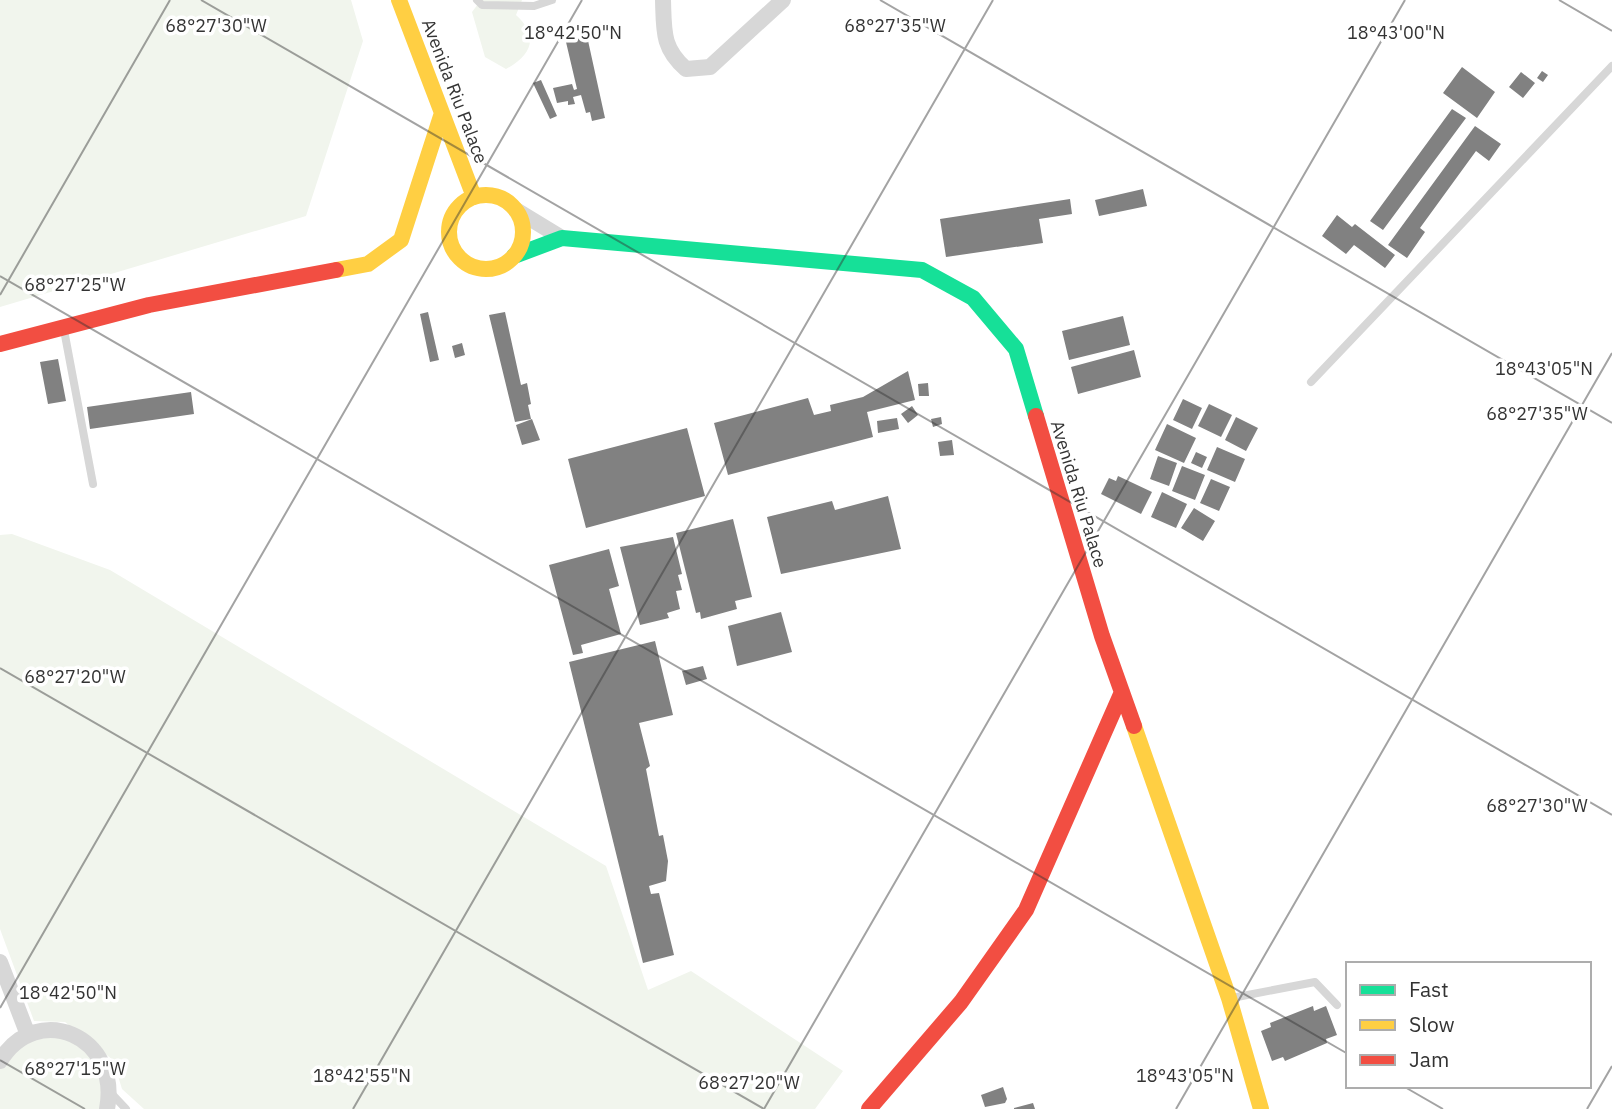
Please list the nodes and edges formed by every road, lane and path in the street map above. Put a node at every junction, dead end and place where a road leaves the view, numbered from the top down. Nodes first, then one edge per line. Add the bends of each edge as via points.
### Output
1 (399, 0) edge
2 (477, 0) edge
3 (551, 0) edge
4 (663, 0) edge
5 (782, 0) edge
6 (1612, 66) edge
7 (442, 113) junction
8 (474, 197) junction
9 (516, 210) junction
10 (562, 238) junction
11 (514, 256) junction
12 (64, 327) junction
13 (0, 344) edge
14 (1311, 382) dead end
15 (93, 484) dead end
16 (1122, 692) junction
17 (0, 962) edge
18 (1229, 998) junction
19 (1337, 1005) dead end
20 (28, 1035) junction
21 (0, 1061) edge
22 (110, 1092) junction
23 (1265, 1107) edge
24 (107, 1109) edge
25 (127, 1109) edge
26 (869, 1109) edge

1 - 7 street, Avenida Riu Palace
2 - 3 lane via 482,5 534,6
4 - 5 street via 664,38 673,58 686,69 710,67
6 - 14 lane
7 - 8 street, Avenida Riu Palace
7 - 12 street via 401,240 368,264 149,305
8 - 9 street via 497,197
8 - 11 street via 455,212 450,223 452,247 459,258 481,269 505,264
9 - 10 street, Avenida Riu Palace
9 - 11 street via 523,233
10 - 11 street, Avenida Riu Palace
10 - 16 street, Avenida Riu Palace via 922,270 973,298 1016,349
12 - 13 street
12 - 15 lane
16 - 18 street, Avenida Riu Palace
16 - 26 street via 1026,910 961,1002
17 - 20 street
18 - 19 lane via 1315,982
18 - 23 street, Avenida Riu Palace
20 - 21 street
20 - 22 street via 61,1031 91,1046 105,1067
22 - 24 street
22 - 25 lane

